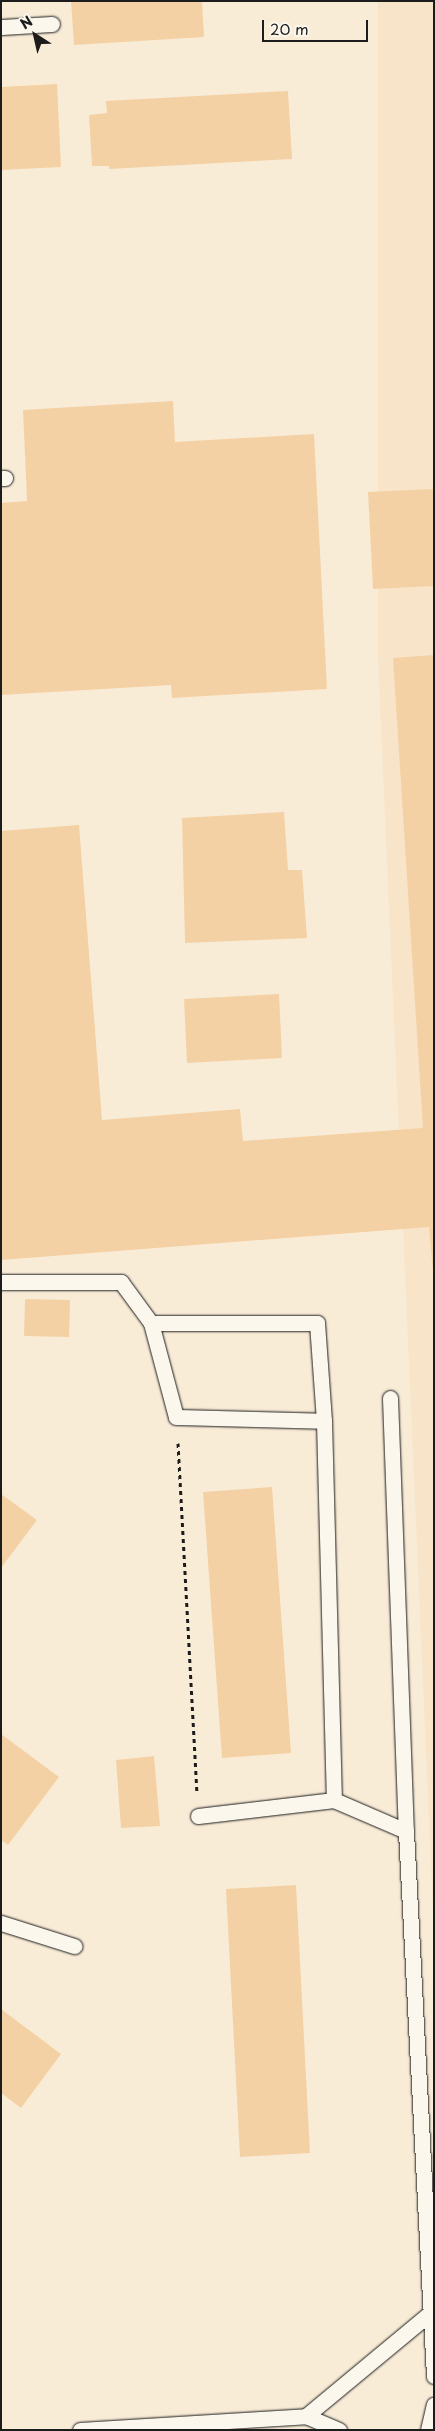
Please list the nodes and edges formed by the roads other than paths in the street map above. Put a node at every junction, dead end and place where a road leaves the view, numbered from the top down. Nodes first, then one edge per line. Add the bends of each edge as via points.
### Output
1 (52, 24) dead end
2 (1, 27) edge
3 (1, 1282) edge
4 (151, 1324) junction
5 (390, 1398) dead end
6 (324, 1421) junction
7 (334, 1800) junction
8 (198, 1816) road end
9 (406, 1832) junction
10 (1, 1923) edge
11 (74, 1946) dead end
12 (430, 2313) junction
13 (434, 2376) edge
14 (434, 2405) edge
15 (306, 2416) junction
16 (80, 2430) edge
17 (339, 2430) edge
18 (428, 2430) edge

1 - 2 lane
3 - 4 lane via 122,1282
4 - 6 lane via 176,1417
4 - 6 lane via 317,1323
5 - 9 lane
6 - 7 lane
7 - 8 lane
7 - 9 lane
9 - 12 lane
10 - 11 lane
12 - 13 lane
12 - 15 lane
14 - 18 lane
15 - 16 lane
15 - 17 lane

